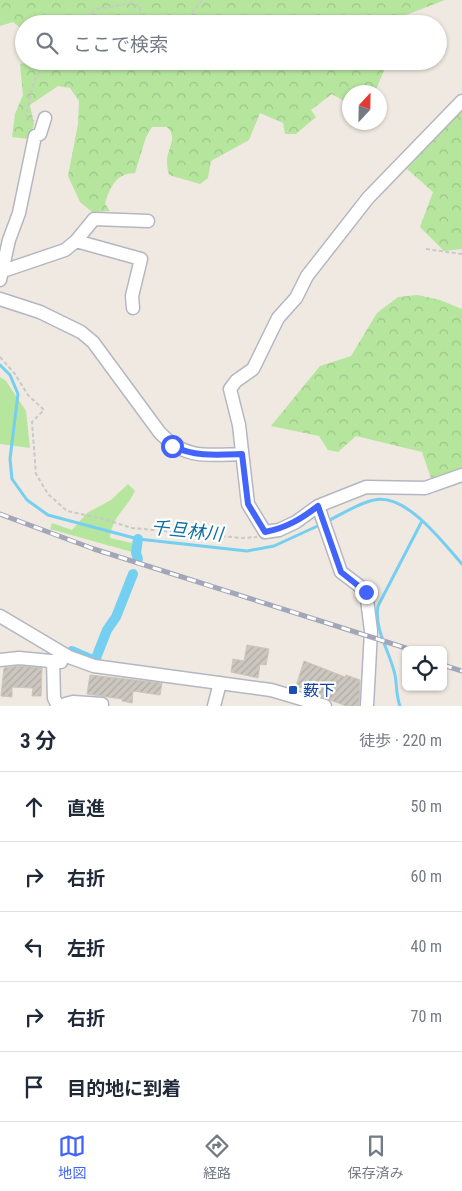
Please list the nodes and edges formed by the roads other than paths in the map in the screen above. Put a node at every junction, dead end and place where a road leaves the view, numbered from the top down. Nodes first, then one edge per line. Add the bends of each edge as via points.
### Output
1 (462, 101) edge
2 (45, 118) dead end
3 (148, 221) dead end
4 (76, 241) junction
5 (2, 276) edge
6 (0, 299) edge
7 (133, 308) dead end
8 (242, 454) junction
9 (462, 475) edge
10 (318, 506) junction
11 (0, 616) edge
12 (69, 657) junction
13 (0, 660) edge
14 (53, 661) junction
15 (220, 683) junction
16 (102, 704) dead end
17 (214, 706) edge
18 (325, 706) edge
19 (367, 706) edge

1 - 8 street via 368,198 272,327 252,370 230,389
2 - 5 street via 31,152
3 - 4 street via 94,219
4 - 5 street via 65,250
4 - 7 street via 141,259 132,296
6 - 8 street via 69,324 88,337 172,446 199,455
8 - 10 street via 248,504 265,532 296,522
9 - 10 street via 424,488 366,487
10 - 19 street via 341,572 366,592 371,631
11 - 12 street
12 - 14 street via 62,662
12 - 15 street via 106,670
13 - 14 street
14 - 16 street via 54,698 58,706 73,702
15 - 17 street
15 - 18 street via 271,690

